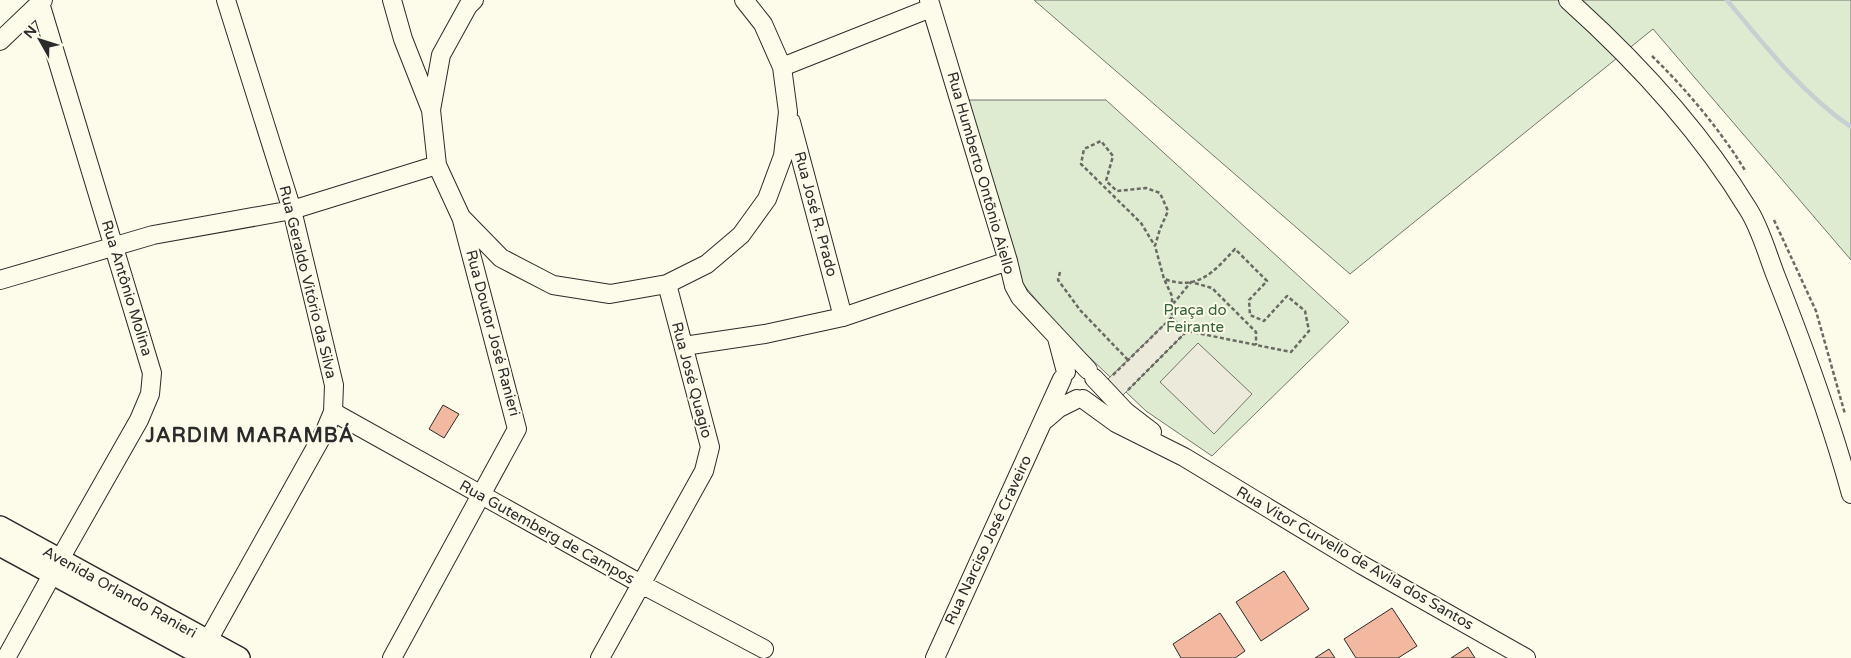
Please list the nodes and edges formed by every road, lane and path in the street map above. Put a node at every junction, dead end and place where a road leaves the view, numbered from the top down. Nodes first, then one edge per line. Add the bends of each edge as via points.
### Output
1 (226, 0) edge
2 (392, 0) edge
3 (474, 0) edge
4 (744, 0) edge
5 (756, 0) edge
6 (1568, 0) edge
7 (42, 1) edge
8 (930, 4) edge
9 (764, 24) junction
10 (0, 41) edge
11 (782, 67) junction
12 (431, 110) junction
13 (788, 112) junction
14 (437, 165) junction
15 (292, 210) junction
16 (461, 217) junction
17 (114, 246) junction
18 (1155, 246) junction
19 (1008, 261) junction
20 (1060, 272) dead end
21 (1164, 279) junction
22 (0, 280) edge
23 (1191, 282) junction
24 (667, 284) junction
25 (1172, 305) junction
26 (843, 317) junction
27 (1056, 333) junction
28 (1256, 345) junction
29 (684, 346) junction
30 (1128, 360) junction
31 (1098, 375) junction
32 (1064, 376) junction
33 (1122, 396) dead end
34 (1080, 399) junction
35 (332, 412) junction
36 (1042, 422) junction
37 (1184, 457) junction
38 (1851, 494) edge
39 (482, 496) junction
40 (0, 527) edge
41 (0, 545) edge
42 (56, 566) junction
43 (641, 584) junction
44 (764, 649) dead end
45 (204, 653) edge
46 (6, 658) edge
47 (239, 658) edge
48 (392, 658) edge
49 (600, 658) edge
50 (935, 658) edge
51 (1526, 658) edge

1 - 15 street, Rua Geraldo Vitório da Silva
2 - 12 street via 403,39
3 - 12 street via 441,55
4 - 9 street
5 - 9 street
6 - 38 street via 1611,39 1693,129 1749,210 1837,443
7 - 10 street
7 - 17 street, Rua Antônio Molina
8 - 11 street
8 - 19 street, Rua Humberto Ontõnio Aiello
9 - 11 street
11 - 13 street
12 - 14 street
13 - 24 street via 783,156 762,206 741,235 707,264
13 - 26 street, Rua José R. Prado
14 - 15 street
14 - 16 street
15 - 17 street via 153,235
15 - 35 street, Rua Geraldo Vitório da Silva via 334,385
16 - 24 street via 501,258 552,285 610,294
16 - 39 street, Rua Doutor José Ranieri via 517,429
17 - 22 street
17 - 42 street, Rua Antônio Molina via 152,373 150,394 139,420
18 - 18 path via 1168,211 1160,193 1146,188 1117,191 1106,181 1113,156 1101,141 1084,149 1081,164 1141,224
18 - 21 path
19 - 26 street
19 - 27 street, Rua Humberto Ontõnio Aiello via 1020,297
20 - 30 path via 1058,280 1080,310
21 - 23 path via 1179,284
21 - 25 path via 1172,296
23 - 25 path
23 - 28 path via 1212,288 1256,332
23 - 28 path via 1214,271 1235,248 1268,281 1249,300 1250,315 1264,321 1287,296 1305,311 1309,331 1291,352
24 - 29 street, Rua José Quagio
25 - 30 path via 1172,317
26 - 29 street via 765,334
27 - 31 street, Rua Humberto Ontõnio Aiello
27 - 32 street
28 - 33 path via 1187,331
29 - 43 street, Rua José Quagio via 710,447 704,471
30 - 31 path
31 - 32 street via 1080,366 1073,367
31 - 34 street via 1090,394
31 - 37 street, Rua Vitor Curvello de Avila dos Santos via 1126,412
32 - 34 street via 1063,388 1068,396
32 - 36 street, Rua Narciso José Craveiro
34 - 36 street, Rua Narciso José Craveiro via 1060,408
34 - 37 street, Rua Vitor Curvello de Avila dos Santos via 1116,423
35 - 39 street, Rua Gutemberg de Campos
35 - 45 street, Rua Geraldo Vitório da Silva via 325,431
36 - 50 street, Rua Narciso José Craveiro
37 - 51 street, Rua Vitor Curvello de Avila dos Santos via 1362,565
39 - 43 street, Rua Gutemberg de Campos
39 - 48 street, Rua Doutor José Ranieri
40 - 42 main road, Avenida Orlando Ranieri
41 - 42 main road, Avenida Orlando Ranieri
42 - 45 main road, Avenida Orlando Ranieri
42 - 46 street, Rua Antônio Molina
43 - 44 street, Rua Gutemberg de Campos
43 - 49 street, Rua José Quagio
45 - 47 main road, Avenida Orlando Ranieri

